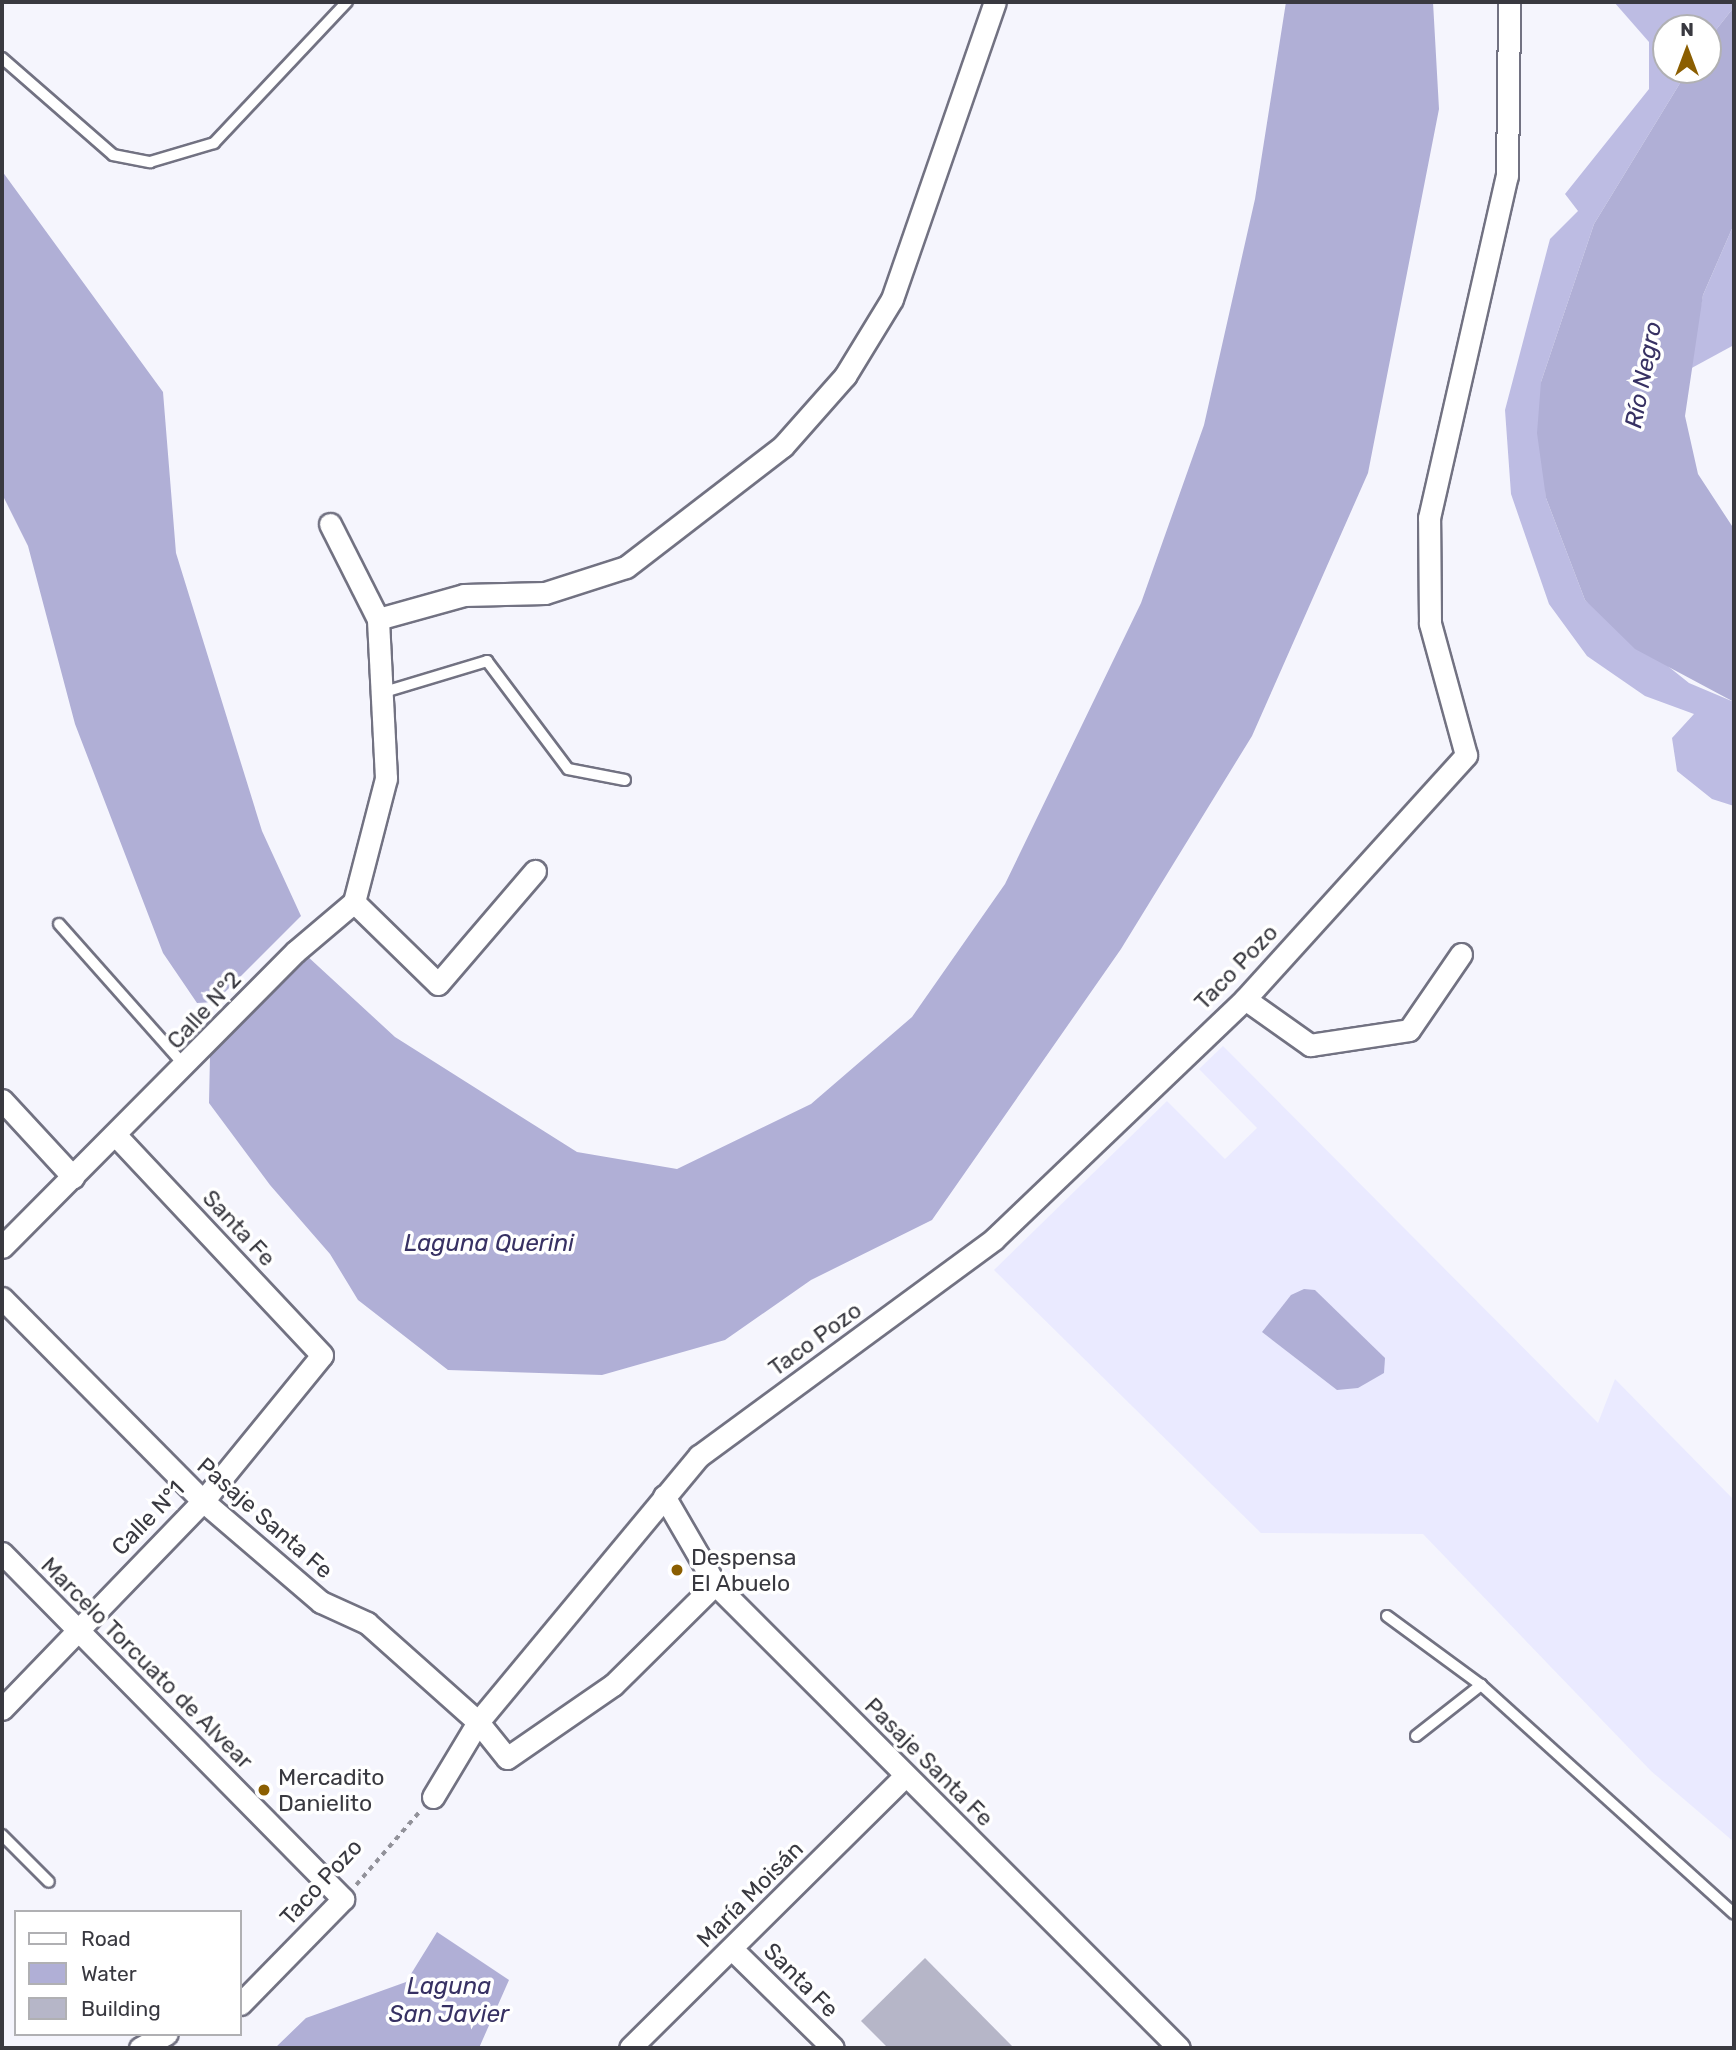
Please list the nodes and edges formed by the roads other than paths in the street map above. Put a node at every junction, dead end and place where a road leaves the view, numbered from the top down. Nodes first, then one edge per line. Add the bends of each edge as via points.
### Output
1 (347, 2) edge
2 (995, 2) edge
3 (1509, 2) edge
4 (2, 58) edge
5 (330, 524) dead end
6 (378, 619) junction
7 (381, 692) junction
8 (625, 780) dead end
9 (535, 870) dead end
10 (354, 902) junction
11 (59, 924) dead end
12 (1461, 954) dead end
13 (1245, 999) junction
14 (186, 1067) junction
15 (2, 1100) edge
16 (117, 1137) junction
17 (73, 1177) junction
18 (2, 1247) edge
19 (2, 1298) edge
20 (322, 1355) joint
21 (664, 1496) junction
22 (203, 1501) junction
23 (2, 1553) edge
24 (715, 1584) junction
25 (1387, 1616) dead end
26 (78, 1628) junction
27 (1481, 1685) junction
28 (2, 1709) edge
29 (478, 1722) junction
30 (1416, 1736) dead end
31 (905, 1776) junction
32 (433, 1797) road end
33 (2, 1835) edge
34 (49, 1882) dead end
35 (343, 1899) joint
36 (1734, 1914) edge
37 (733, 1949) junction
38 (242, 2002) edge
39 (162, 2036) edge
40 (140, 2048) edge
41 (630, 2048) edge
42 (833, 2048) edge
43 (1179, 2048) edge

1 - 4 lane via 214,143 150,162 113,155
2 - 6 street via 892,299 845,376 783,446 626,567 545,593 464,595
3 - 13 street, Taco Pozo via 1507,176 1429,518 1430,623 1466,755
5 - 6 street
6 - 7 street
7 - 8 lane via 487,661 568,769
7 - 10 street via 386,778
9 - 10 street via 438,984
10 - 14 street, Calle N°2 via 295,952
11 - 14 lane
12 - 13 street via 1409,1030 1310,1045
13 - 21 street, Taco Pozo via 994,1239 699,1456
14 - 16 street, Calle N°2
15 - 17 street
16 - 17 street, Calle N°2
16 - 20 street, Santa Fe
17 - 18 street, Calle N°2
19 - 22 street, Pasaje Santa Fe
20 - 22 street, Calle N°1
21 - 24 street, Pasaje Santa Fe
21 - 29 street, Taco Pozo
22 - 26 street, Calle N°1
22 - 29 street, Pasaje Santa Fe via 321,1602 367,1623
23 - 26 street, Marcelo Torcuato de Alvear
24 - 29 street, Pasaje Santa Fe via 613,1685 507,1758
24 - 31 street, Pasaje Santa Fe
25 - 27 lane
26 - 28 street, Calle N°1
26 - 35 street, Marcelo Torcuato de Alvear
27 - 30 lane
27 - 36 lane
29 - 32 street, Taco Pozo
31 - 37 street, María Moisán
31 - 43 street, Pasaje Santa Fe
33 - 34 lane
35 - 38 street, Taco Pozo
37 - 41 street, María Moisán
37 - 42 street, Santa Fe
39 - 40 street

